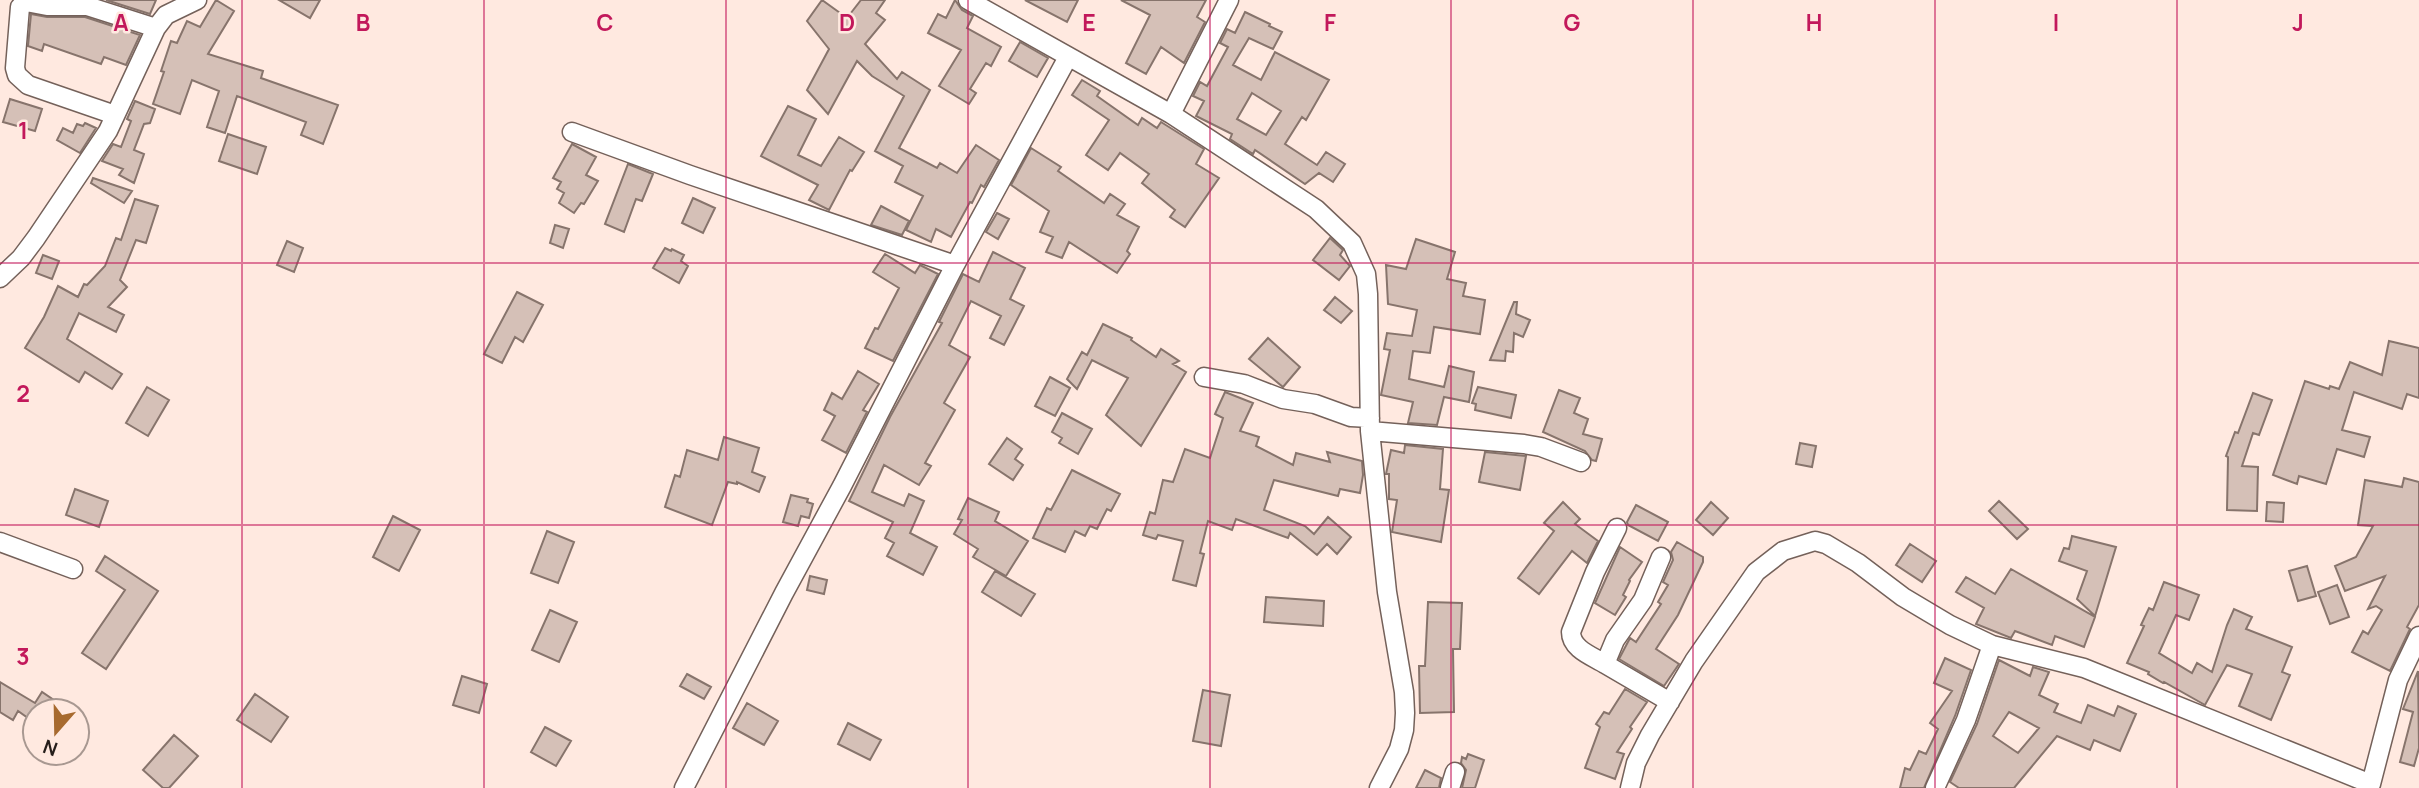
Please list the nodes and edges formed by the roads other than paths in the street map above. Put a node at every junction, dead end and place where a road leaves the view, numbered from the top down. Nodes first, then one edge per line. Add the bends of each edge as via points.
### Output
1 (197, 0) edge
2 (968, 0) edge
3 (1228, 0) edge
4 (156, 28) junction
5 (1068, 57) junction
6 (1171, 114) junction
7 (115, 115) junction
8 (572, 132) dead end
9 (955, 265) junction
10 (0, 278) edge
11 (1204, 377) dead end
12 (1370, 425) junction
13 (1581, 462) dead end
14 (1617, 528) dead end
15 (0, 542) edge
16 (1661, 557) dead end
17 (74, 569) dead end
18 (2419, 636) edge
19 (1992, 645) junction
20 (1605, 664) junction
21 (1670, 702) junction
22 (2371, 786) edge
23 (684, 788) edge
24 (1379, 788) edge
25 (1630, 788) edge
26 (1935, 788) edge

1 - 4 street via 166,15
2 - 5 street
3 - 6 street
4 - 7 street
4 - 7 street via 87,6 21,4 17,75 29,85
5 - 6 street
5 - 9 street
6 - 12 street via 1315,209 1352,243 1366,274
7 - 10 street via 36,239
8 - 9 street
9 - 23 street
11 - 12 street via 1315,404
12 - 13 street via 1524,444
12 - 24 street via 1405,713 1399,749
14 - 20 street via 1571,632 1574,645
15 - 17 street
16 - 20 street via 1643,600 1615,640
18 - 22 street via 2398,680
19 - 21 street via 1950,625 1815,541 1783,551 1756,572
19 - 22 street via 2084,667
19 - 26 street via 1966,720
20 - 21 street
21 - 25 street via 1636,763

